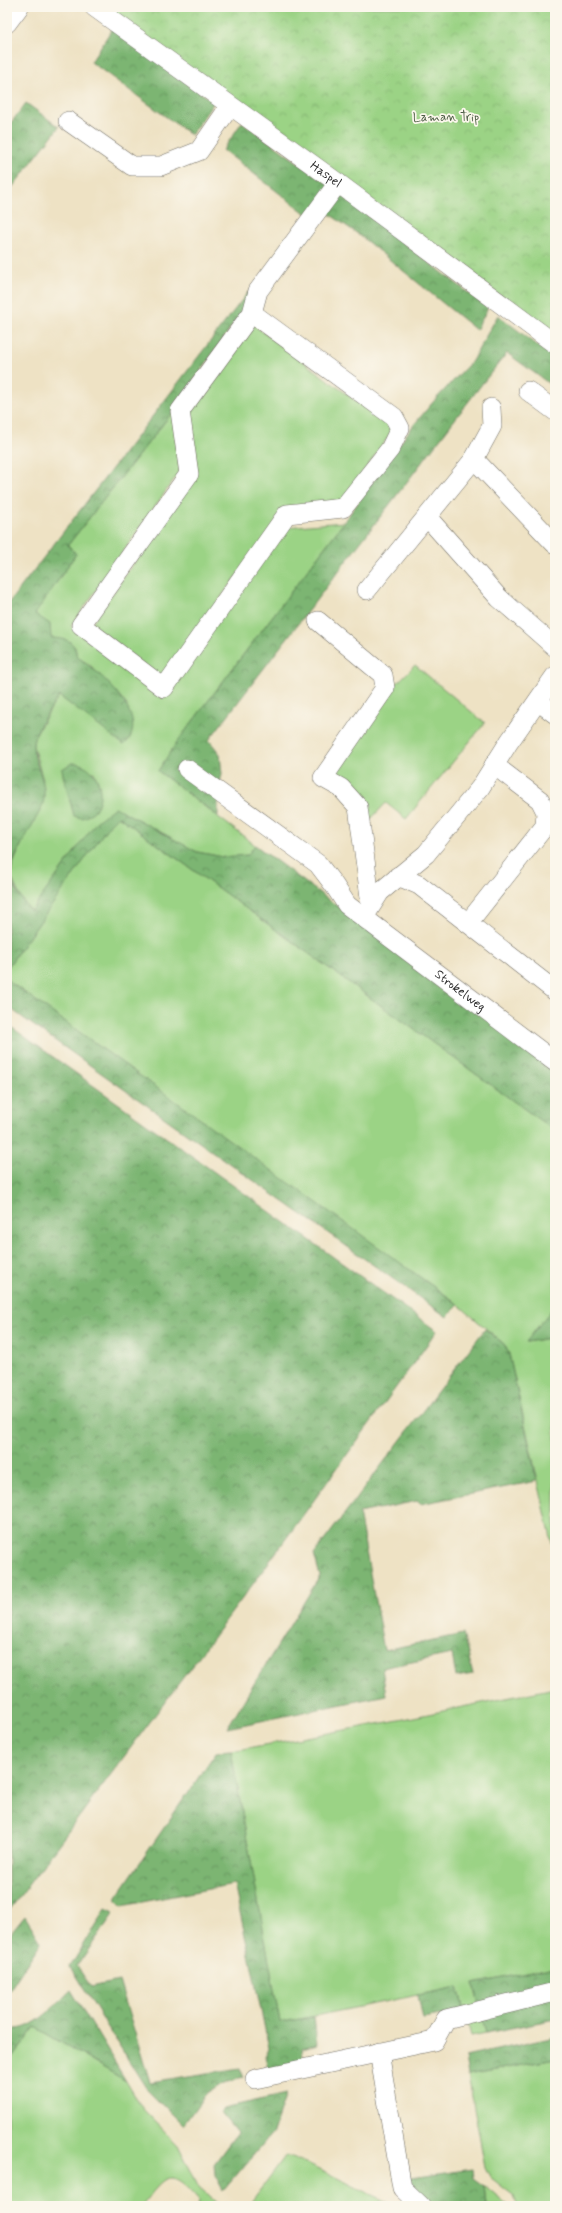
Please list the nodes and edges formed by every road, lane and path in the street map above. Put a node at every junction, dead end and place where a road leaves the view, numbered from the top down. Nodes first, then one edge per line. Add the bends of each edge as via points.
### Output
1 (19, 7) edge
2 (94, 7) edge
3 (7, 23) edge
4 (230, 106) junction
5 (68, 121) dead end
6 (338, 183) junction
7 (252, 313) junction
8 (555, 344) edge
9 (528, 391) dead end
10 (491, 408) dead end
11 (555, 411) edge
12 (474, 460) junction
13 (428, 518) junction
14 (555, 544) edge
15 (367, 590) dead end
16 (318, 621) dead end
17 (555, 647) edge
18 (555, 676) edge
19 (538, 701) junction
20 (555, 714) edge
21 (494, 765) junction
22 (188, 769) dead end
23 (398, 876) junction
24 (368, 912) junction
25 (468, 923) junction
26 (555, 991) edge
27 (555, 1062) edge
28 (555, 1992) edge
29 (379, 2052) junction
30 (255, 2079) dead end
31 (421, 2206) edge

1 - 3 street
2 - 4 street, Haspel
4 - 5 street via 199,151 161,166 132,166
4 - 6 street, Haspel
6 - 7 street via 258,291
6 - 8 street, Haspel
7 - 7 street via 394,417 400,428 390,449 343,508 287,514 164,688 81,625 189,474 180,412
9 - 11 street
10 - 12 street via 492,426
12 - 13 street
12 - 14 street
13 - 15 street
13 - 17 street via 499,598
16 - 24 street via 382,675 385,688 323,778 341,788 358,807
18 - 19 street
19 - 20 street
19 - 21 street
21 - 23 street via 480,788 426,854
21 - 25 street via 540,800 546,812 544,826
22 - 24 street, Strokelweg via 318,864 347,906
23 - 24 street via 380,892
23 - 25 street via 419,885
24 - 27 street, Strokelweg
25 - 26 street
28 - 29 street via 446,2019 434,2041
29 - 30 street
29 - 31 street via 402,2188

